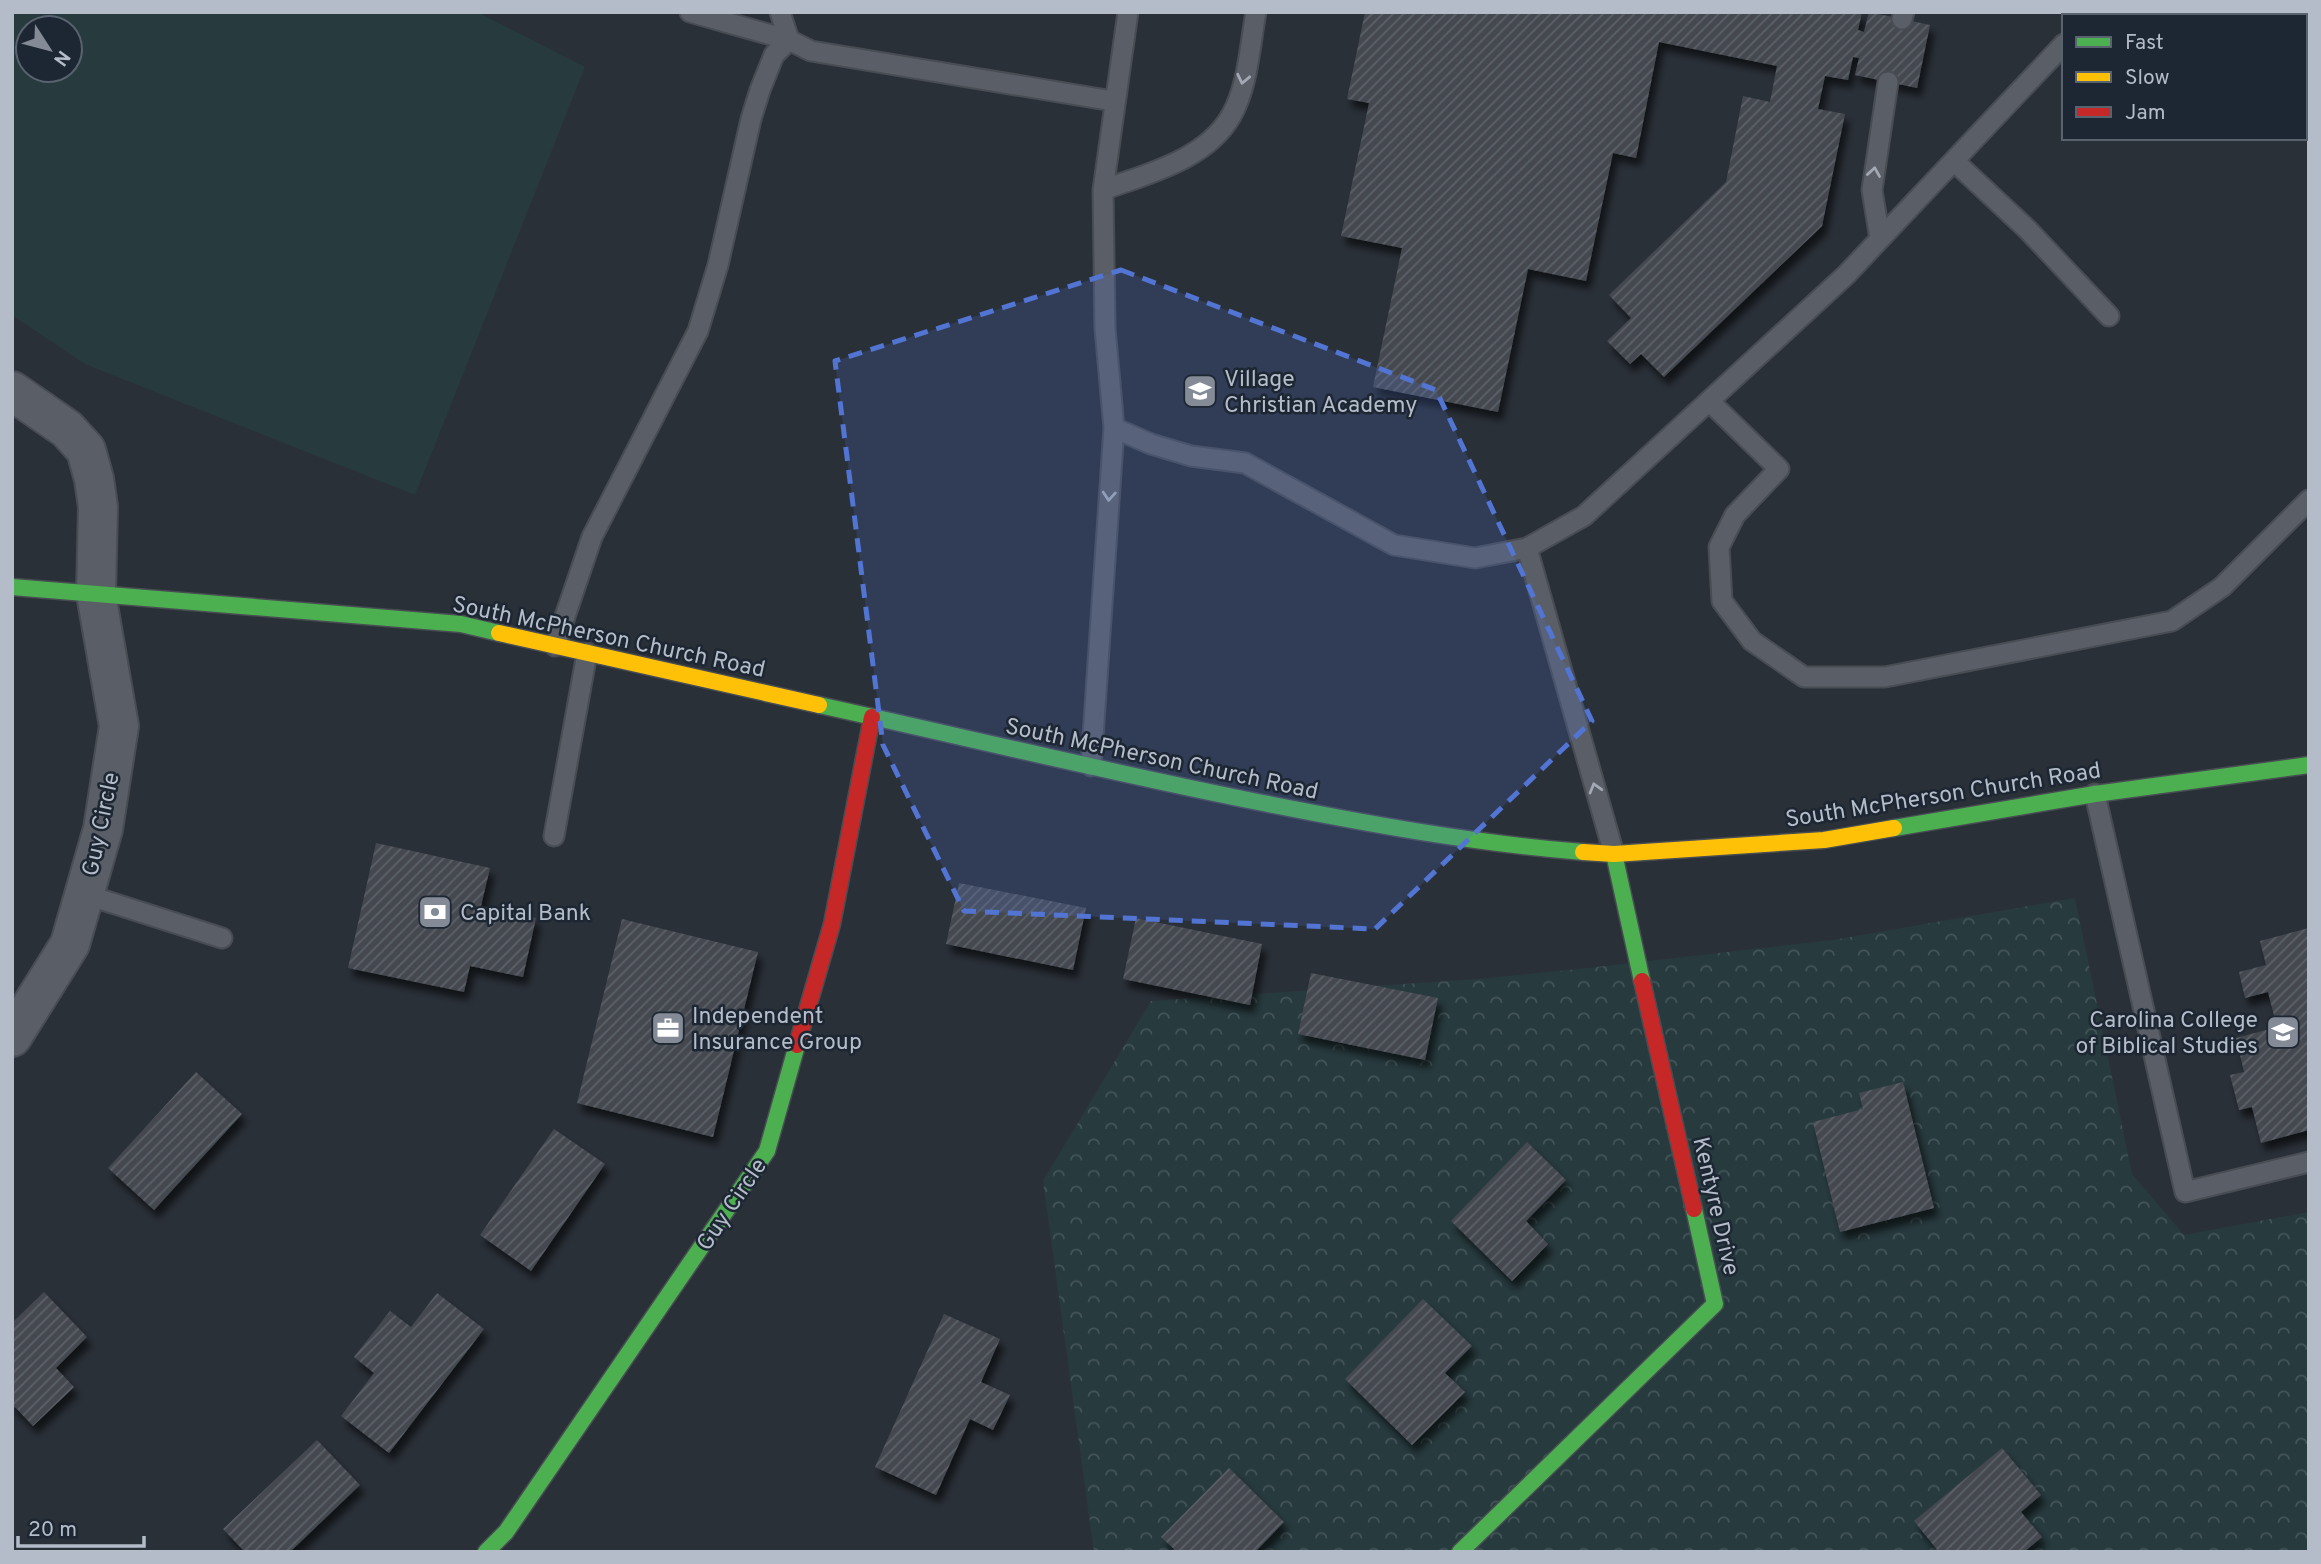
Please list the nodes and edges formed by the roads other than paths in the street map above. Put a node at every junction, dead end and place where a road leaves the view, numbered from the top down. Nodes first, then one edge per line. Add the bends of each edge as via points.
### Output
1 (690, 12) edge
2 (780, 12) edge
3 (1128, 12) edge
4 (1256, 12) edge
5 (789, 40) junction
6 (2062, 46) edge
7 (1888, 82) dead end
8 (1114, 101) junction
9 (1954, 161) junction
10 (1103, 190) junction
11 (1880, 239) junction
12 (2109, 316) dead end
13 (12, 391) edge
14 (1709, 401) junction
15 (1114, 428) junction
16 (2309, 500) edge
17 (1527, 548) junction
18 (12, 587) edge
19 (96, 594) junction
20 (555, 646) junction
21 (587, 653) junction
22 (872, 717) junction
23 (2309, 765) edge
24 (1091, 766) junction
25 (2095, 794) junction
26 (554, 836) dead end
27 (1614, 854) junction
28 (84, 894) junction
29 (222, 938) dead end
30 (12, 1037) edge
31 (2309, 1162) edge
32 (486, 1552) edge
33 (1460, 1552) edge

1 - 5 lane
2 - 5 lane
3 - 8 lane
4 -> 10 lane via 1241,89 1231,117 1212,140 1187,156
5 - 8 lane via 811,51
5 - 20 lane via 770,63 757,100 698,331 592,537
6 - 9 lane
11 -> 7 lane via 1872,191
8 - 10 lane
9 - 11 lane
9 - 12 lane via 2028,230
10 - 15 lane via 1105,328
11 - 14 lane
13 - 19 street, Guy Circle via 67,429 86,450 98,508
14 - 16 lane via 1779,469 1735,515 1719,547 1722,601 1752,641 1804,677 1885,677 2172,621 2221,587
14 - 17 lane via 1584,516
15 - 17 lane via 1191,456 1245,463 1394,545 1475,558
15 -> 24 lane
27 -> 17 lane
18 - 19 main road, South McPherson Church Road
19 - 20 main road, South McPherson Church Road via 461,624
19 - 28 street, Guy Circle via 119,726 103,829
20 - 21 main road, South McPherson Church Road
21 - 22 main road, South McPherson Church Road
21 - 26 lane
22 - 24 main road, South McPherson Church Road
22 - 32 main road, Guy Circle via 832,925 767,1151 506,1532
23 - 25 main road, South McPherson Church Road
24 - 27 main road, South McPherson Church Road via 1391,829 1506,846
25 - 27 main road, South McPherson Church Road via 1824,840
25 - 31 lane via 2185,1192
27 - 33 main road, Kentyre Drive via 1715,1304
28 - 29 lane
28 - 30 street, Guy Circle via 70,944

